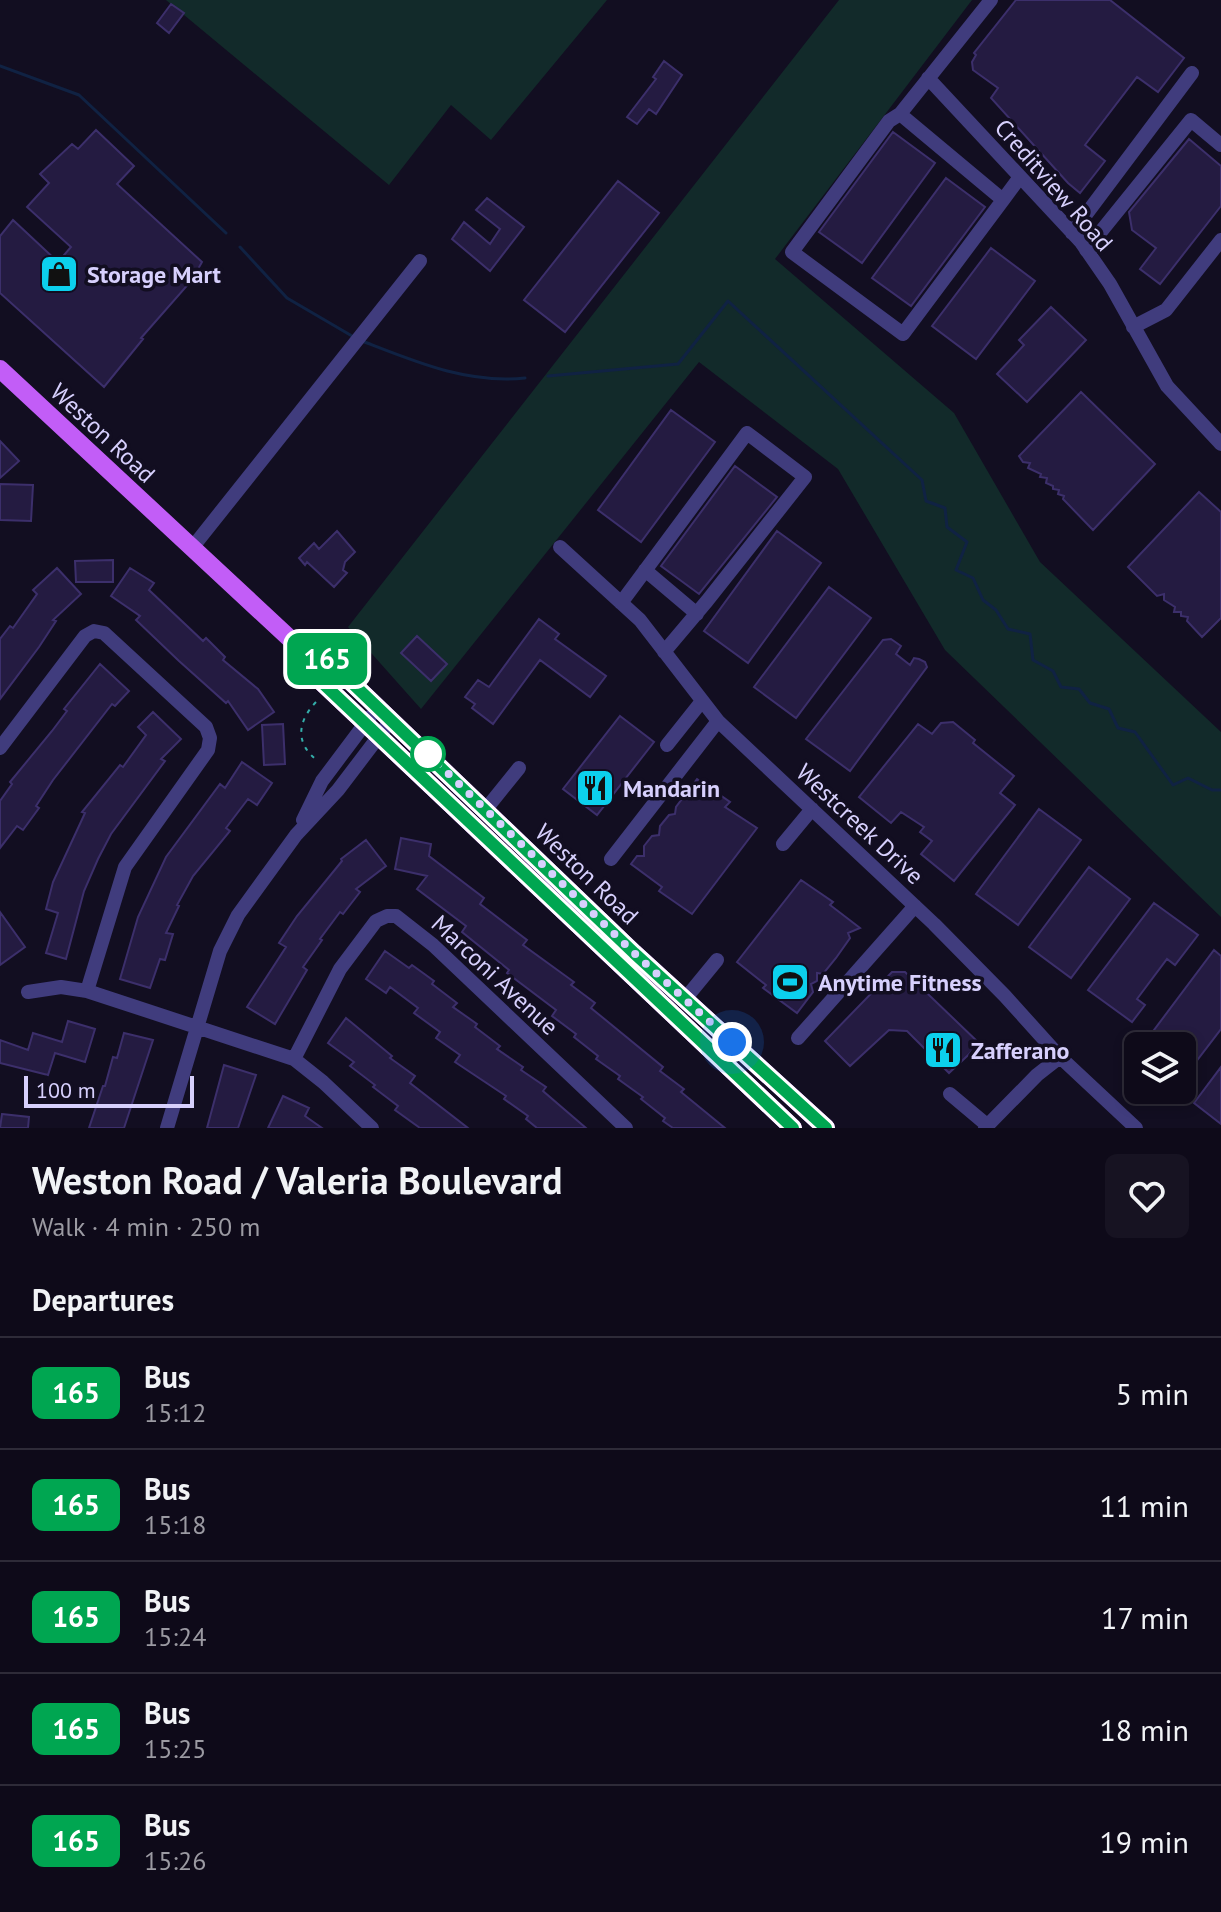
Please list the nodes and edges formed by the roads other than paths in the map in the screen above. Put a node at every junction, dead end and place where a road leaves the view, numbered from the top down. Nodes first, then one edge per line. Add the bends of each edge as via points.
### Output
1 (991, 0) edge
2 (1192, 73) dead end
3 (928, 78) junction
4 (900, 114) junction
5 (1221, 145) edge
6 (1020, 177) junction
7 (1003, 200) junction
8 (1072, 233) junction
9 (1221, 240) edge
10 (1086, 250) junction
11 (420, 261) dead end
12 (1133, 327) junction
13 (0, 369) edge
14 (1221, 444) edge
15 (560, 547) dead end
16 (192, 548) junction
17 (645, 570) junction
18 (621, 603) junction
19 (697, 614) junction
20 (664, 652) junction
21 (315, 662) junction
22 (702, 701) junction
23 (385, 713) junction
24 (718, 721) junction
25 (372, 729) junction
26 (667, 745) dead end
27 (0, 748) edge
28 (519, 768) dead end
29 (486, 809) junction
30 (812, 809) junction
31 (783, 844) dead end
32 (611, 859) dead end
33 (915, 906) junction
34 (717, 960) dead end
35 (87, 991) junction
36 (28, 992) dead end
37 (685, 999) junction
38 (197, 1027) junction
39 (798, 1038) dead end
40 (1060, 1057) junction
41 (294, 1059) junction
42 (950, 1094) dead end
43 (986, 1127) edge
44 (167, 1128) edge
45 (372, 1128) edge
46 (626, 1128) edge
47 (793, 1128) edge
48 (826, 1128) edge
49 (1136, 1128) edge

1 - 3 street
2 - 8 street
3 - 4 street
3 - 6 street, Creditview Road
4 - 7 street
4 - 7 street via 889,121 792,252 903,334
5 - 10 street via 1191,120
6 - 7 street
6 - 8 street, Creditview Road
8 - 10 street, Creditview Road
9 - 12 street via 1166,310
10 - 12 street, Creditview Road
11 - 16 street
12 - 14 street, Creditview Road via 1167,386
13 - 16 main road, Weston Road
15 - 18 street, Westcreek Drive
16 - 21 main road, Weston Road
17 - 18 street
17 - 19 street
17 - 19 street via 747,433 805,477
18 - 20 street, Westcreek Drive
19 - 20 street
20 - 22 street, Westcreek Drive
21 - 23 main road, Weston Road via 327,659
21 - 25 main road, Weston Road via 313,674
22 - 24 street, Westcreek Drive
22 - 26 street
23 - 25 street
23 - 29 main road, Weston Road
24 - 30 street, Westcreek Drive
24 - 32 street
25 - 38 street via 322,781 296,835 231,927
25 - 47 main road, Weston Road
27 - 35 street via 94,631 104,633 206,727 210,738 208,750 125,867
28 - 29 street
29 - 37 main road, Weston Road
30 - 31 street
30 - 33 street, Westcreek Drive
33 - 39 street
33 - 40 street, Westcreek Drive
34 - 37 street
35 - 36 street via 61,987
35 - 38 street
37 - 48 main road, Weston Road
38 - 41 street
38 - 44 street
40 - 43 street
40 - 49 street, Westcreek Drive
41 - 45 street
41 - 46 street, Marconi Avenue via 346,960 376,921 396,916
42 - 43 street

